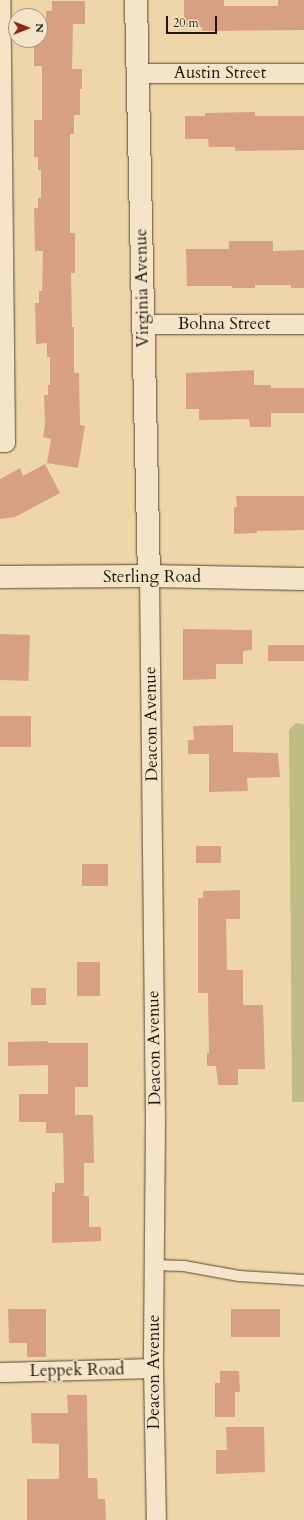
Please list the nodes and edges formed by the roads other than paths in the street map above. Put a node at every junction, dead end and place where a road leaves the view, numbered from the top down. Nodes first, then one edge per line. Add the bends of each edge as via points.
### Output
1 (0, 0) edge
2 (136, 0) edge
3 (137, 73) junction
4 (304, 74) edge
5 (143, 324) junction
6 (304, 324) edge
7 (2, 442) edge
8 (149, 576) junction
9 (0, 577) edge
10 (304, 579) edge
11 (154, 1265) junction
12 (304, 1280) edge
13 (154, 1368) junction
14 (0, 1372) edge
15 (156, 1520) edge

1 - 7 street
2 - 3 street, Virginia Avenue
3 - 4 street, Austin Street
3 - 5 street, Virginia Avenue
5 - 6 street, Bohna Street
5 - 8 street, Virginia Avenue
8 - 9 street, Sterling Road
8 - 10 street, Sterling Road
8 - 11 street, Deacon Avenue via 155,1119
11 - 12 lane via 184,1266 238,1276
11 - 13 street, Deacon Avenue
13 - 14 street, Leppek Road
13 - 15 street, Deacon Avenue

